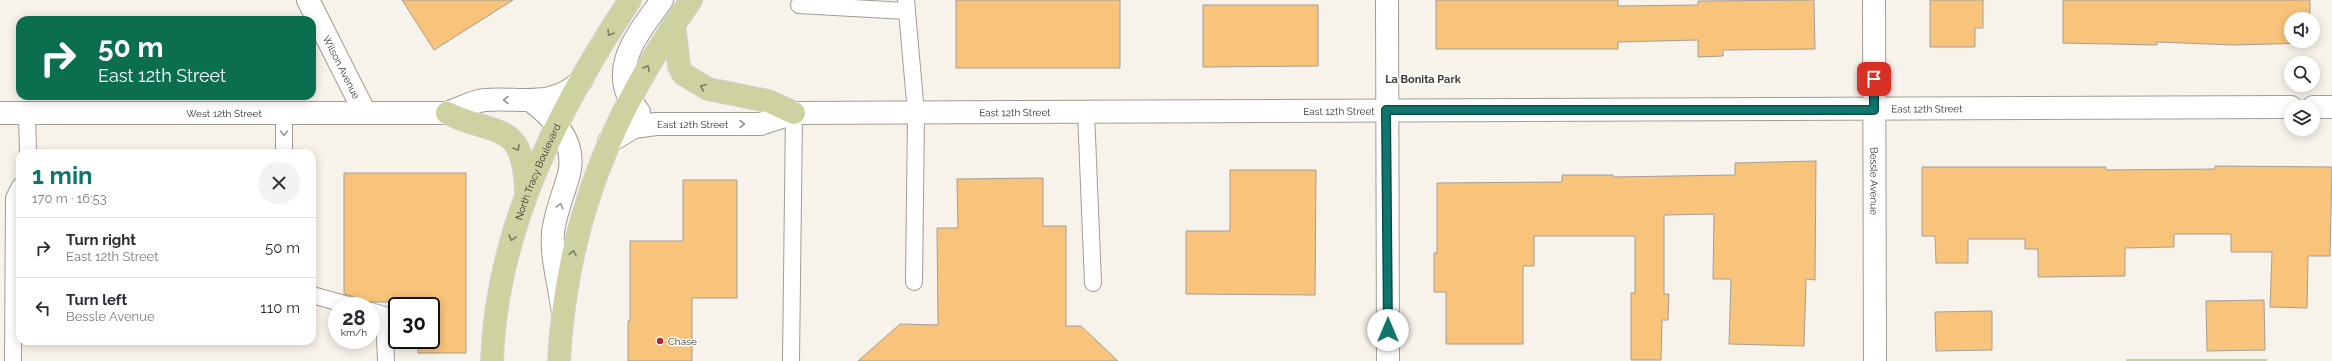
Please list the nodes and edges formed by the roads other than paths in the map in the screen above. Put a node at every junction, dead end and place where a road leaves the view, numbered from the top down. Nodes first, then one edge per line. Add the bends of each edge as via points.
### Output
1 (308, 0) edge
2 (630, 0) edge
3 (662, 0) edge
4 (691, 0) edge
5 (803, 0) edge
6 (1387, 0) edge
7 (1874, 0) edge
8 (906, 6) edge
9 (674, 24) junction
10 (581, 82) junction
11 (630, 99) junction
12 (530, 100) junction
13 (2284, 107) edge
14 (2320, 107) edge
15 (2332, 107) edge
16 (1386, 110) junction
17 (1874, 110) junction
18 (1086, 112) junction
19 (0, 113) edge
20 (365, 113) junction
21 (447, 113) junction
22 (794, 113) junction
23 (916, 113) junction
24 (27, 114) junction
25 (284, 114) junction
26 (656, 124) junction
27 (557, 126) junction
28 (609, 142) junction
29 (28, 149) edge
30 (284, 149) edge
31 (11, 194) edge
32 (526, 194) junction
33 (914, 282) dead end
34 (1092, 283) dead end
35 (316, 296) edge
36 (328, 299) edge
37 (380, 314) edge
38 (563, 314) junction
39 (13, 361) edge
40 (386, 361) edge
41 (492, 361) edge
42 (560, 361) edge
43 (791, 361) edge
44 (1388, 361) edge
45 (1875, 361) edge

1 - 20 street, Wilson Avenue
2 -> 10 main road, North Tracy Boulevard
3 - 11 street via 624,64 623,81
4 - 9 main road
5 - 8 lane via 799,5
6 - 16 street
7 - 17 street, Bessle Avenue
8 - 23 lane
11 -> 9 main road
22 -> 9 main road via 768,101 708,89 683,74 676,53
10 - 12 street via 563,95
10 - 27 main road, North Tracy Boulevard
11 - 26 street via 643,116
11 - 28 main road
12 -> 21 street via 484,100
12 - 27 street
13 - 17 street, East 12th Street
14 - 15 street
16 - 17 street, East 12th Street
16 - 18 street, East 12th Street
16 - 44 street
17 - 45 street, Bessle Avenue
18 - 23 street, East 12th Street
18 - 34 lane
19 - 24 street, West 12th Street
20 - 21 street, West 12th Street
20 - 25 street, West 12th Street
21 -> 32 main road via 488,126 508,136 519,149 525,167
22 - 23 street, East 12th Street
26 -> 22 street, East 12th Street via 760,124
22 - 43 lane
23 - 33 lane
24 - 25 street, West 12th Street
24 - 29 lane
25 -> 30 lane
26 - 28 street, East 12th Street via 634,127
27 - 32 main road, North Tracy Boulevard
38 -> 27 street via 553,232 571,164 566,139
38 -> 28 main road via 574,247 584,207
31 - 39 lane
32 -> 41 main road, North Tracy Boulevard via 502,280 496,312
35 - 36 lane
37 - 40 lane via 384,315
38 - 42 main road

